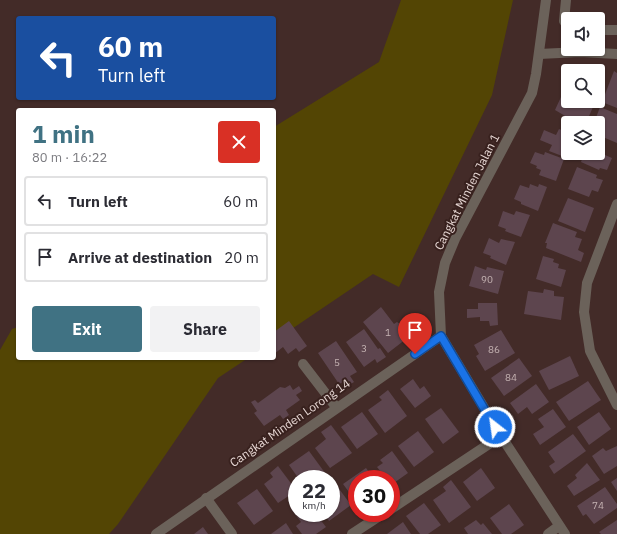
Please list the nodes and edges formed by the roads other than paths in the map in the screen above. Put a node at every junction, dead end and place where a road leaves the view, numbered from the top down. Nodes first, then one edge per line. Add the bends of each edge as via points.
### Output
1 (546, 0) edge
2 (566, 0) edge
3 (565, 12) edge
4 (605, 30) edge
5 (617, 30) edge
6 (539, 54) junction
7 (617, 54) edge
8 (617, 204) edge
9 (441, 336) junction
10 (303, 364) dead end
11 (617, 405) edge
12 (336, 407) junction
13 (501, 436) junction
14 (206, 498) junction
15 (400, 502) edge
16 (370, 522) edge
17 (562, 530) edge
18 (156, 534) edge
19 (232, 534) edge
20 (352, 534) edge
21 (548, 534) edge

1 - 6 street, Cangkat Minden Jalan 1
2 - 3 street
4 - 5 street
6 - 7 street
6 - 9 street, Cangkat Minden Jalan 1 via 532,93 455,239 445,263 439,292
8 - 11 street via 587,283 584,312 590,351
9 - 12 street, Cangkat Minden Lorong 14
9 - 13 street, Cangkat Minden Jalan 1
10 - 12 street
12 - 14 street, Cangkat Minden Lorong 14
13 - 15 street
13 - 17 street, Cangkat Minden Jalan 1
14 - 18 street, Cangkat Minden Lorong 14
14 - 19 street
16 - 20 street
17 - 21 street

